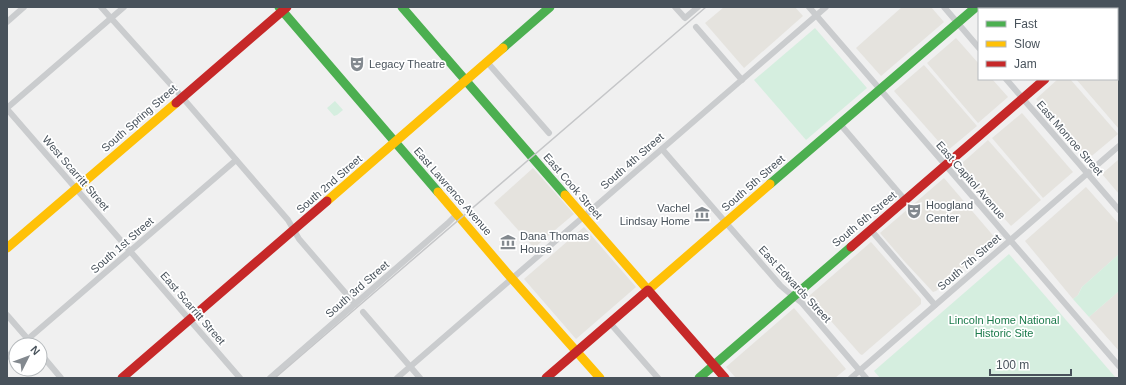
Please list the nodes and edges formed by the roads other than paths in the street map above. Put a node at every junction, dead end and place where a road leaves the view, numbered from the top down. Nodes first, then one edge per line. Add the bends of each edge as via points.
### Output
1 (24, 7) edge
2 (101, 7) edge
3 (124, 7) edge
4 (675, 7) edge
5 (698, 7) edge
6 (809, 7) edge
7 (826, 7) edge
8 (944, 7) edge
9 (976, 7) edge
10 (283, 8) edge
11 (403, 8) edge
12 (549, 8) edge
13 (816, 16) junction
14 (111, 18) junction
15 (7, 22) edge
16 (957, 23) junction
17 (696, 27) dead end
18 (978, 47) edge
19 (487, 62) junction
20 (742, 80) junction
21 (1007, 80) edge
22 (1044, 80) edge
23 (466, 81) junction
24 (880, 90) junction
25 (182, 97) junction
26 (1022, 98) junction
27 (7, 108) edge
28 (840, 124) junction
29 (550, 134) dead end
30 (395, 143) junction
31 (1119, 146) edge
32 (662, 149) junction
33 (236, 160) junction
34 (945, 165) junction
35 (1087, 174) junction
36 (76, 188) junction
37 (905, 200) junction
38 (1119, 210) edge
39 (457, 214) junction
40 (584, 217) junction
41 (726, 222) junction
42 (870, 229) junction
43 (294, 230) junction
44 (1010, 240) junction
45 (7, 248) edge
46 (130, 250) junction
47 (512, 278) junction
48 (648, 290) junction
49 (793, 296) junction
50 (355, 304) junction
51 (935, 305) junction
52 (363, 312) dead end
53 (7, 315) edge
54 (190, 320) junction
55 (610, 323) junction
56 (26, 337) edge
57 (30, 337) edge
58 (577, 352) junction
59 (48, 363) edge
60 (714, 365) junction
61 (1119, 366) edge
62 (410, 367) junction
63 (860, 370) junction
64 (61, 378) edge
65 (122, 378) edge
66 (240, 378) edge
67 (270, 378) edge
68 (397, 378) edge
69 (420, 378) edge
70 (546, 378) edge
71 (600, 378) edge
72 (658, 378) edge
73 (699, 378) edge
74 (725, 378) edge
75 (851, 378) edge
76 (866, 378) edge

1 - 15 street
2 - 14 street
3 - 14 street
4 - 5 street via 685,18
6 - 13 street, East Capitol Avenue
7 - 13 street, South 4th Street
8 - 16 street
9 - 16 main road, South 5th Street
10 - 25 main road, South Spring Street
10 - 30 main road, East Lawrence Avenue
11 - 23 main road, East Cook Street
12 - 19 main road, South 2nd Street
13 - 20 street, South 4th Street
13 - 24 street, East Capitol Avenue
14 - 25 street
14 - 27 street
16 - 18 street
16 - 24 main road, South 5th Street
17 - 20 street
19 - 23 main road, South 2nd Street
19 - 29 street
20 - 32 street, South 4th Street
21 - 26 street, East Monroe Street
22 - 26 main road, South 6th Street
23 - 30 main road, South 2nd Street
23 - 40 main road, East Cook Street
24 - 28 main road, South 5th Street
24 - 34 street, East Capitol Avenue
25 - 33 street
25 - 36 main road, South Spring Street
26 - 34 main road, South 6th Street
26 - 35 street, East Monroe Street
27 - 36 street, West Scarritt Street
28 - 37 street
28 - 41 main road, South 5th Street
30 - 39 main road, East Lawrence Avenue
30 - 43 main road, South 2nd Street
31 - 35 street, South 7th Street
32 - 40 street, South 4th Street
32 - 41 street, East Edwards Street
33 - 43 street
33 - 46 street, South 1st Street
34 - 37 main road, South 6th Street
34 - 44 street, East Capitol Avenue
35 - 38 street, East Monroe Street
35 - 44 street, South 7th Street
36 - 45 main road, South Spring Street
36 - 46 street, West Scarritt Street
37 - 42 main road, South 6th Street
39 - 47 main road, East Lawrence Avenue
39 - 50 street, South 3rd Street
40 - 47 street, South 4th Street
40 - 48 main road, East Cook Street
41 - 48 main road, South 5th Street
41 - 49 street, East Edwards Street via 786,292
42 - 49 main road, South 6th Street
42 - 51 street
43 - 50 street
43 - 54 main road, South 2nd Street
44 - 51 street, South 7th Street
44 - 61 street, East Capitol Avenue
46 - 54 street, East Scarritt Street
46 - 57 street, South 1st Street
47 - 58 main road, East Lawrence Avenue
47 - 62 street, South 4th Street
48 - 55 main road, South 5th Street
48 - 60 main road, East Cook Street
49 - 60 main road, South 6th Street
49 - 63 street, East Edwards Street
50 - 67 street, South 3rd Street
51 - 63 street, South 7th Street
52 - 62 street
53 - 56 street
54 - 65 main road, South 2nd Street
54 - 66 street, East Scarritt Street
55 - 58 main road, South 5th Street
55 - 72 street
58 - 70 main road, South 5th Street
58 - 71 main road, East Lawrence Avenue
59 - 64 street
60 - 73 main road, South 6th Street
60 - 74 main road, East Cook Street
62 - 68 street, South 4th Street
62 - 69 street
63 - 75 street, South 7th Street
63 - 76 street, East Edwards Street

